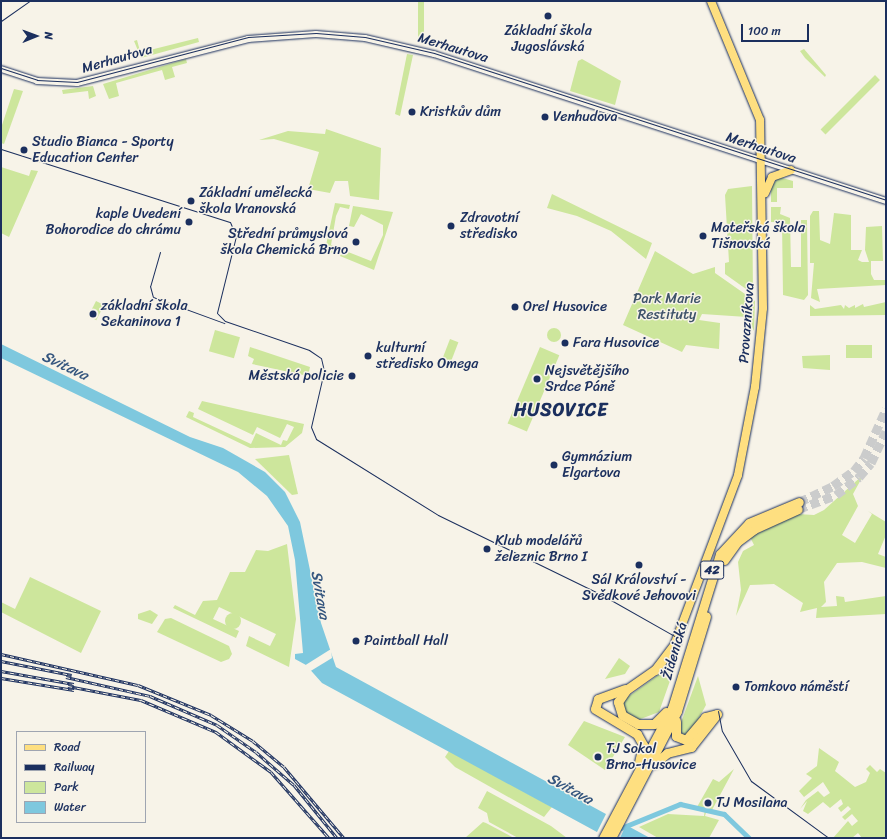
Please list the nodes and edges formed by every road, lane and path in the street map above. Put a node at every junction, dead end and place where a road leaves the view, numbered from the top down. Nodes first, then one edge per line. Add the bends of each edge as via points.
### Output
1 (711, 1) edge
2 (1, 70) edge
3 (761, 160) junction
4 (790, 170) junction
5 (763, 199) junction
6 (886, 201) edge
7 (798, 506) tunnel mouth
8 (675, 644) joint
9 (632, 686) junction
10 (679, 697) junction
11 (637, 780) junction
12 (626, 799) junction
13 (603, 838) edge
14 (611, 838) edge

1 - 3 main road, Provazníkova via 757,109
2 - 3 street, Merhautova via 41,82 77,83 248,38 310,34 363,38 434,54
3 - 4 street, Merhautova
3 - 5 main road, Provazníkova
4 - 5 main road via 770,180
4 - 6 street, Merhautova
5 - 8 main road, Provazníkova via 763,308 751,412 732,496
7 - 10 highway, Židenická / 42 via 754,529 733,547 718,572
8 - 9 highway via 655,670
9 - 10 highway via 620,696 617,705 622,715 638,724 658,722
9 - 11 highway via 598,699 594,707 599,715 631,729 640,739 642,753
10 - 11 highway, Židenická / 42
10 - 11 highway, Židenická / 42 via 643,762
10 - 11 highway via 674,729 679,739 690,738 705,717 717,714 694,745 663,755
11 - 12 highway, Židenická / 42
12 - 13 highway, Židenická / 42
12 - 14 highway, Židenická / 42

